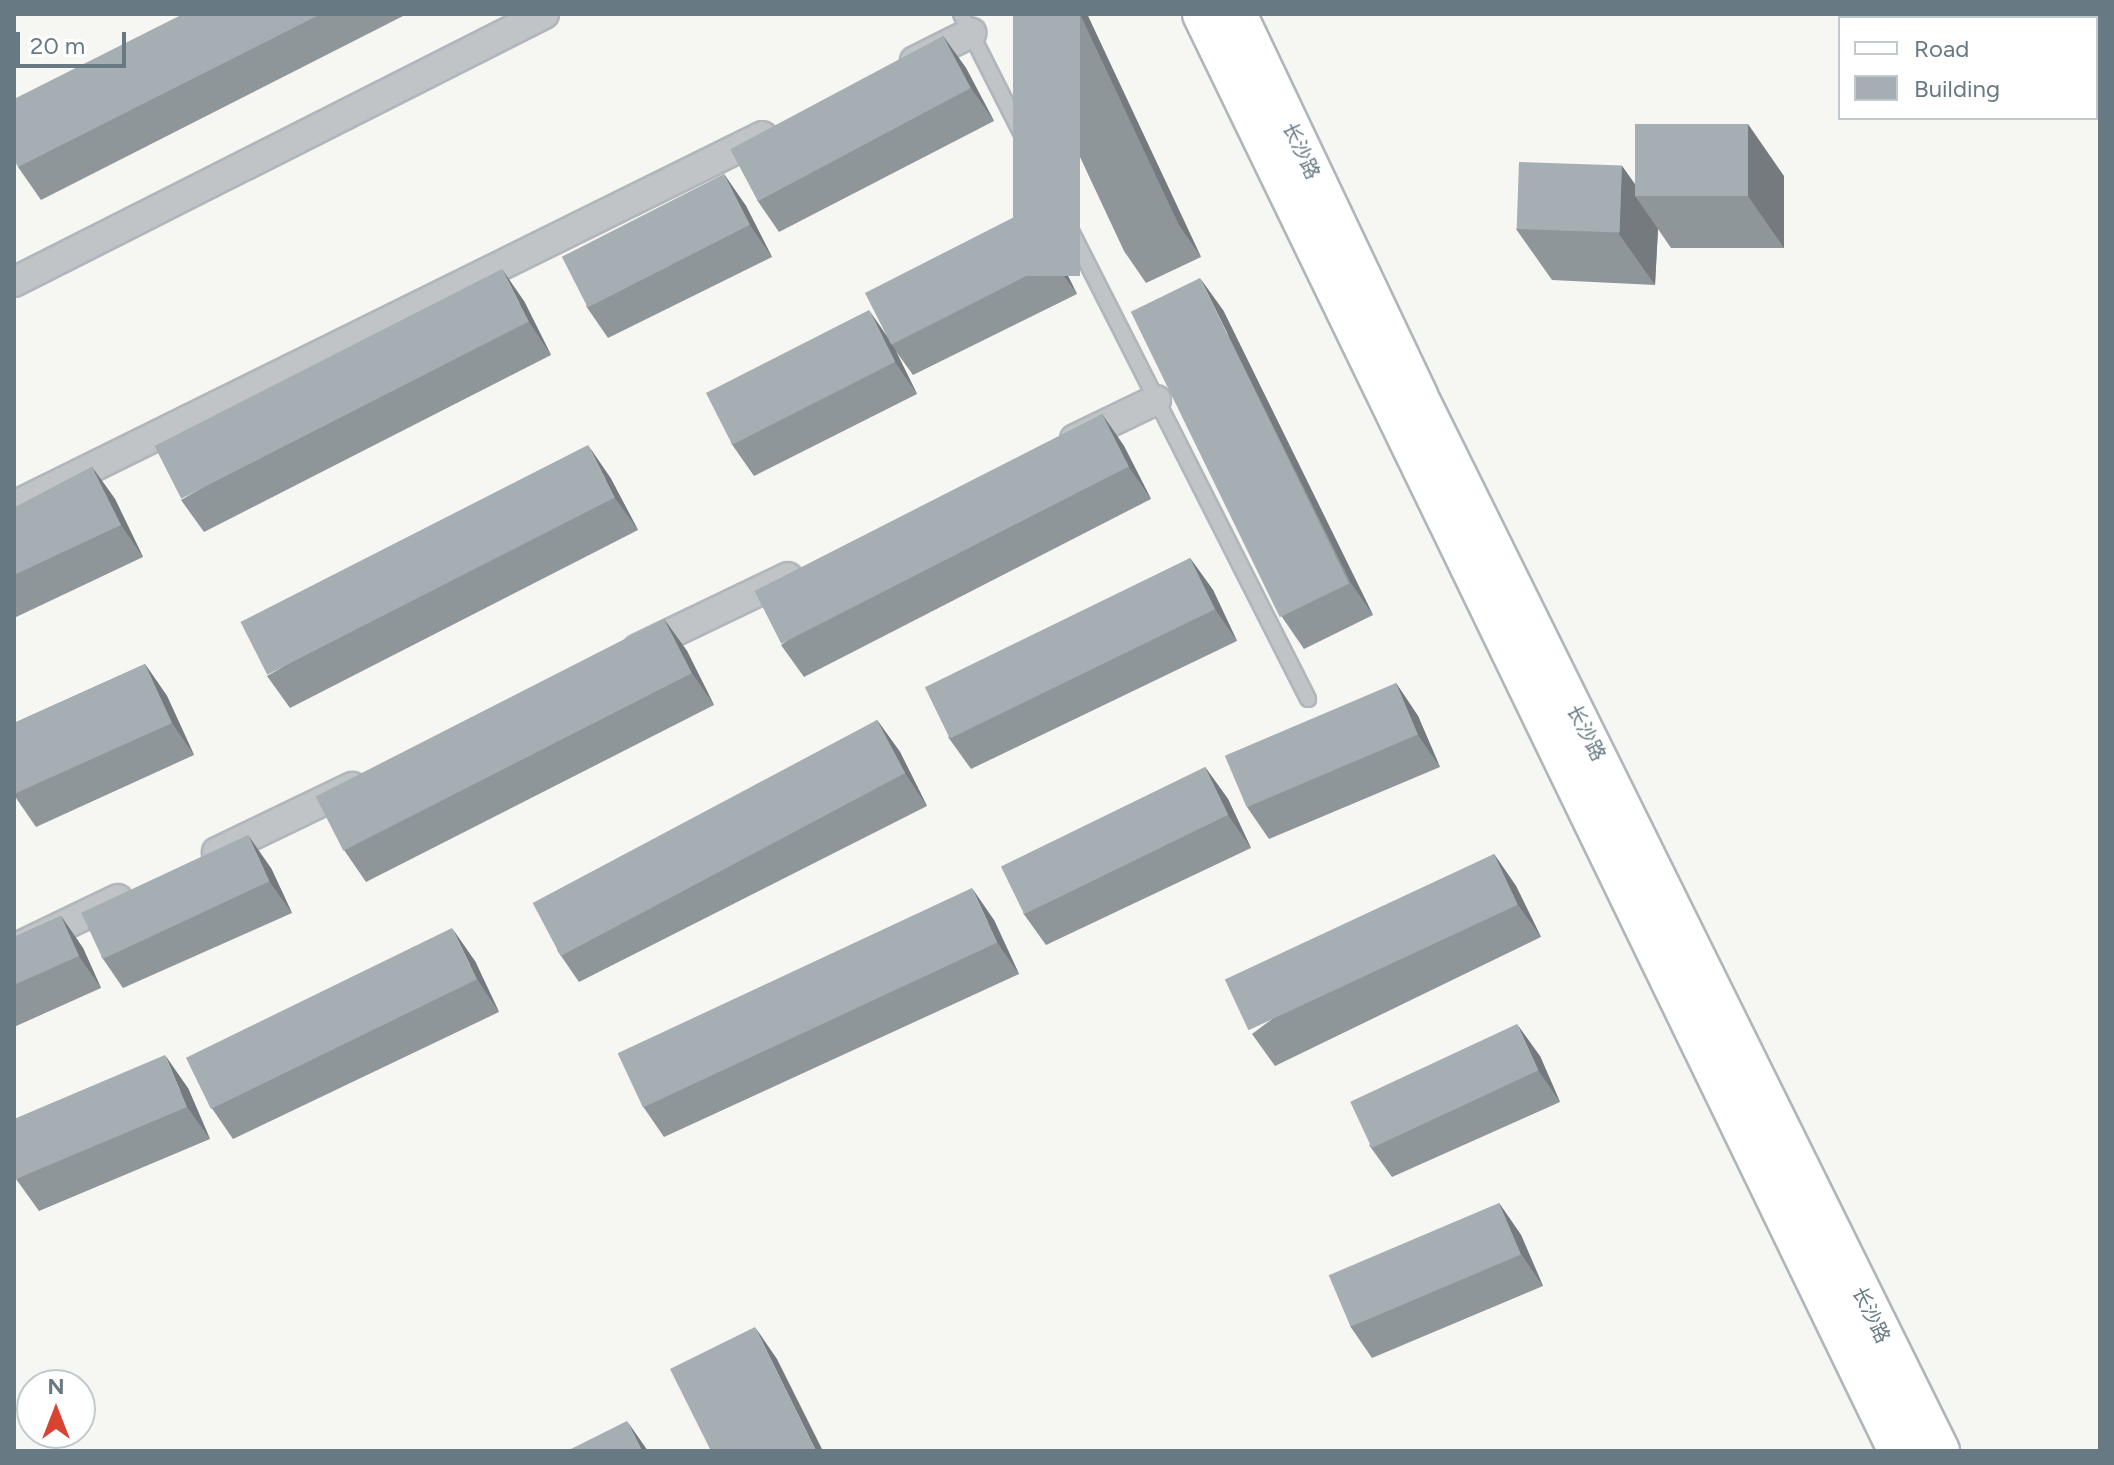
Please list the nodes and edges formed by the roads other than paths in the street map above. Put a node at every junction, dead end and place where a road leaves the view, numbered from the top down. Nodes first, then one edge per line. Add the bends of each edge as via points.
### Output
1 (544, 14) edge
2 (1203, 14) edge
3 (1236, 14) edge
4 (966, 24) edge
5 (885, 75) edge
6 (785, 125) edge
7 (14, 282) edge
8 (1156, 400) junction
9 (1056, 448) edge
10 (14, 506) edge
11 (814, 565) edge
12 (614, 661) edge
13 (1308, 699) dead end
14 (371, 778) edge
15 (185, 867) edge
16 (143, 887) edge
17 (14, 949) edge
18 (1899, 1451) edge
19 (1939, 1451) edge

1 - 7 street
2 - 18 street, 长沙路
3 - 19 street, 长沙路 via 1417,396
4 - 5 street
4 - 8 lane
6 - 10 street
8 - 9 street
8 - 13 lane
11 - 12 street
14 - 15 street
16 - 17 street

